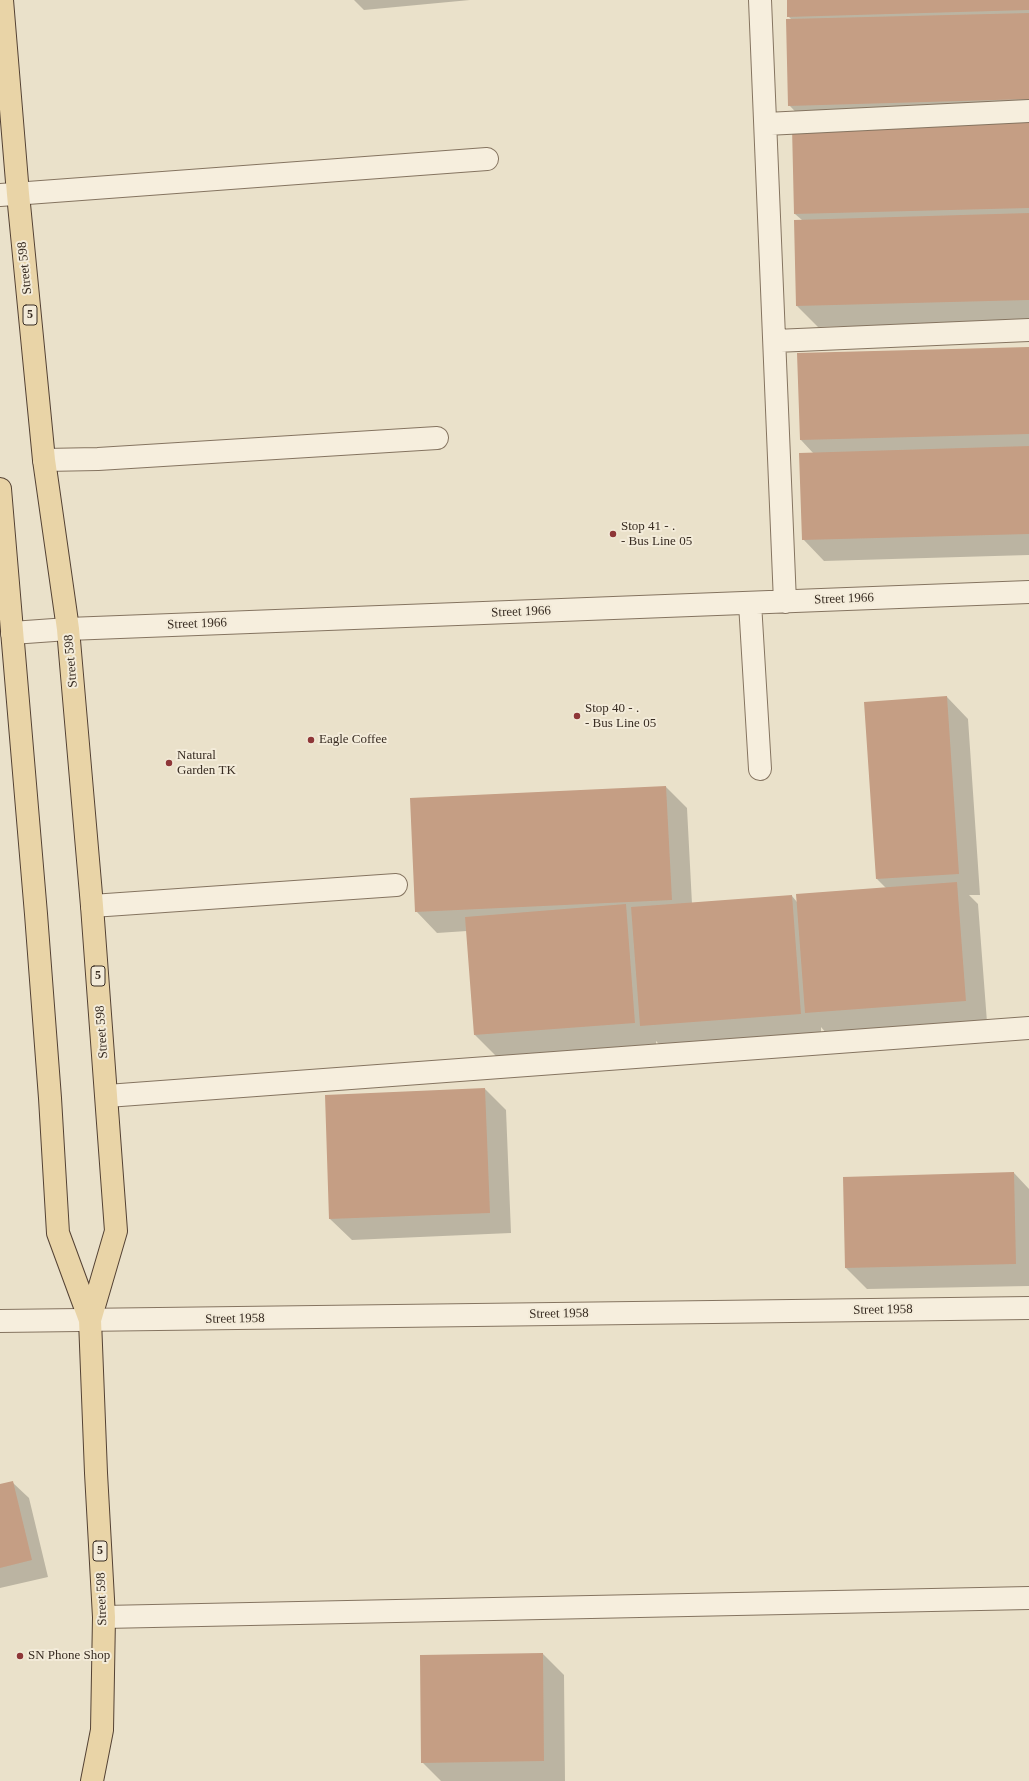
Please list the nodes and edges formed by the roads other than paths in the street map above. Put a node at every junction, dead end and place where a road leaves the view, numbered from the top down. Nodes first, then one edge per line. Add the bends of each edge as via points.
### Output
1 (2, 0) edge
2 (760, 0) edge
3 (1029, 111) edge
4 (766, 124) junction
5 (488, 159) dead end
6 (9, 194) edge
7 (1029, 330) edge
8 (775, 341) junction
9 (437, 438) dead end
10 (44, 460) junction
11 (0, 489) edge
12 (1029, 592) edge
13 (785, 602) junction
14 (750, 603) junction
15 (68, 629) junction
16 (12, 633) junction
17 (760, 769) dead end
18 (396, 885) dead end
19 (92, 906) junction
20 (1029, 1028) edge
21 (107, 1096) junction
22 (1029, 1308) edge
23 (90, 1320) junction
24 (0, 1321) edge
25 (1029, 1598) edge
26 (104, 1617) junction
27 (92, 1781) edge

1 - 6 main road, Street 598 / 5
2 - 4 street
3 - 4 street
4 - 8 street
5 - 6 street
6 - 10 main road, Street 598 / 5
7 - 8 street
8 - 13 street
9 - 10 street via 98,459
10 - 15 main road, Street 598 / 5
11 - 16 main road, Street 598 / 5
12 - 13 street, Street 1966
13 - 14 street, Street 1966
14 - 15 street, Street 1966
14 - 17 street
15 - 16 street, Street 1966
15 - 19 main road, Street 598 / 5
16 - 23 main road, Street 598 / 5 via 50,1098 58,1233
18 - 19 street
19 - 21 main road, Street 598 / 5
20 - 21 street
21 - 23 main road, Street 598 / 5 via 116,1231
22 - 23 street, Street 1958
23 - 24 street, Street 1958
23 - 26 main road, Street 598 / 5
25 - 26 street
26 - 27 main road, Street 598 / 5 via 102,1730

